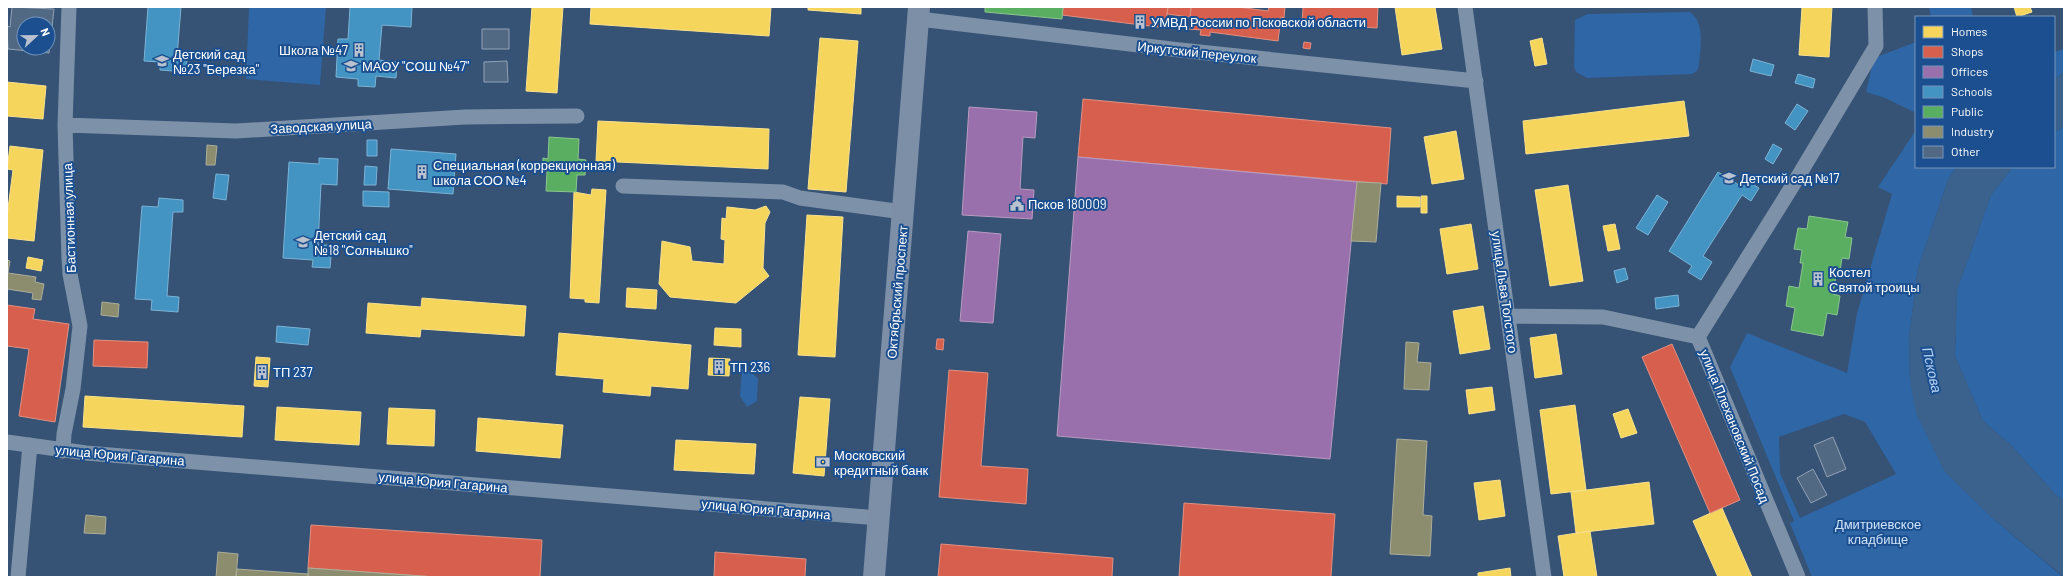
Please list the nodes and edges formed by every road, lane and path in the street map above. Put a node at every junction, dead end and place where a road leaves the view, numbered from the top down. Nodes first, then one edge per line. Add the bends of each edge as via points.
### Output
1 (70, 7) edge
2 (1465, 7) edge
3 (1875, 7) edge
4 (919, 13) edge
5 (1476, 81) junction
6 (576, 116) dead end
7 (65, 125) junction
8 (623, 186) dead end
9 (903, 212) junction
10 (1508, 316) junction
11 (1698, 337) junction
12 (7, 442) edge
13 (30, 446) junction
14 (63, 451) junction
15 (879, 518) junction
16 (18, 577) edge
17 (874, 577) edge
18 (1544, 577) edge
19 (1798, 577) edge

1 - 7 street, Бастионная улица
2 - 5 street, улица Льва Толстого
3 - 11 street, улица Плехановский Посад via 1876,46
4 - 5 street, Иркутский переулок via 1165,48
4 - 9 main road, Октябрьский проспект
5 - 10 street, улица Льва Толстого
6 - 7 street, Заводская улица via 465,117 236,131
7 - 14 street, Бастионная улица via 70,274 80,326
8 - 9 street via 783,192 800,198
9 - 15 main road, Октябрьский проспект
10 - 11 street via 1603,317
10 - 18 street, улица Льва Толстого
11 - 19 street, улица Плехановский Посад
12 - 13 street, улица Юрия Гагарина
13 - 14 street, улица Юрия Гагарина
13 - 16 street
14 - 15 street, улица Юрия Гагарина
15 - 17 main road, Октябрьский проспект

